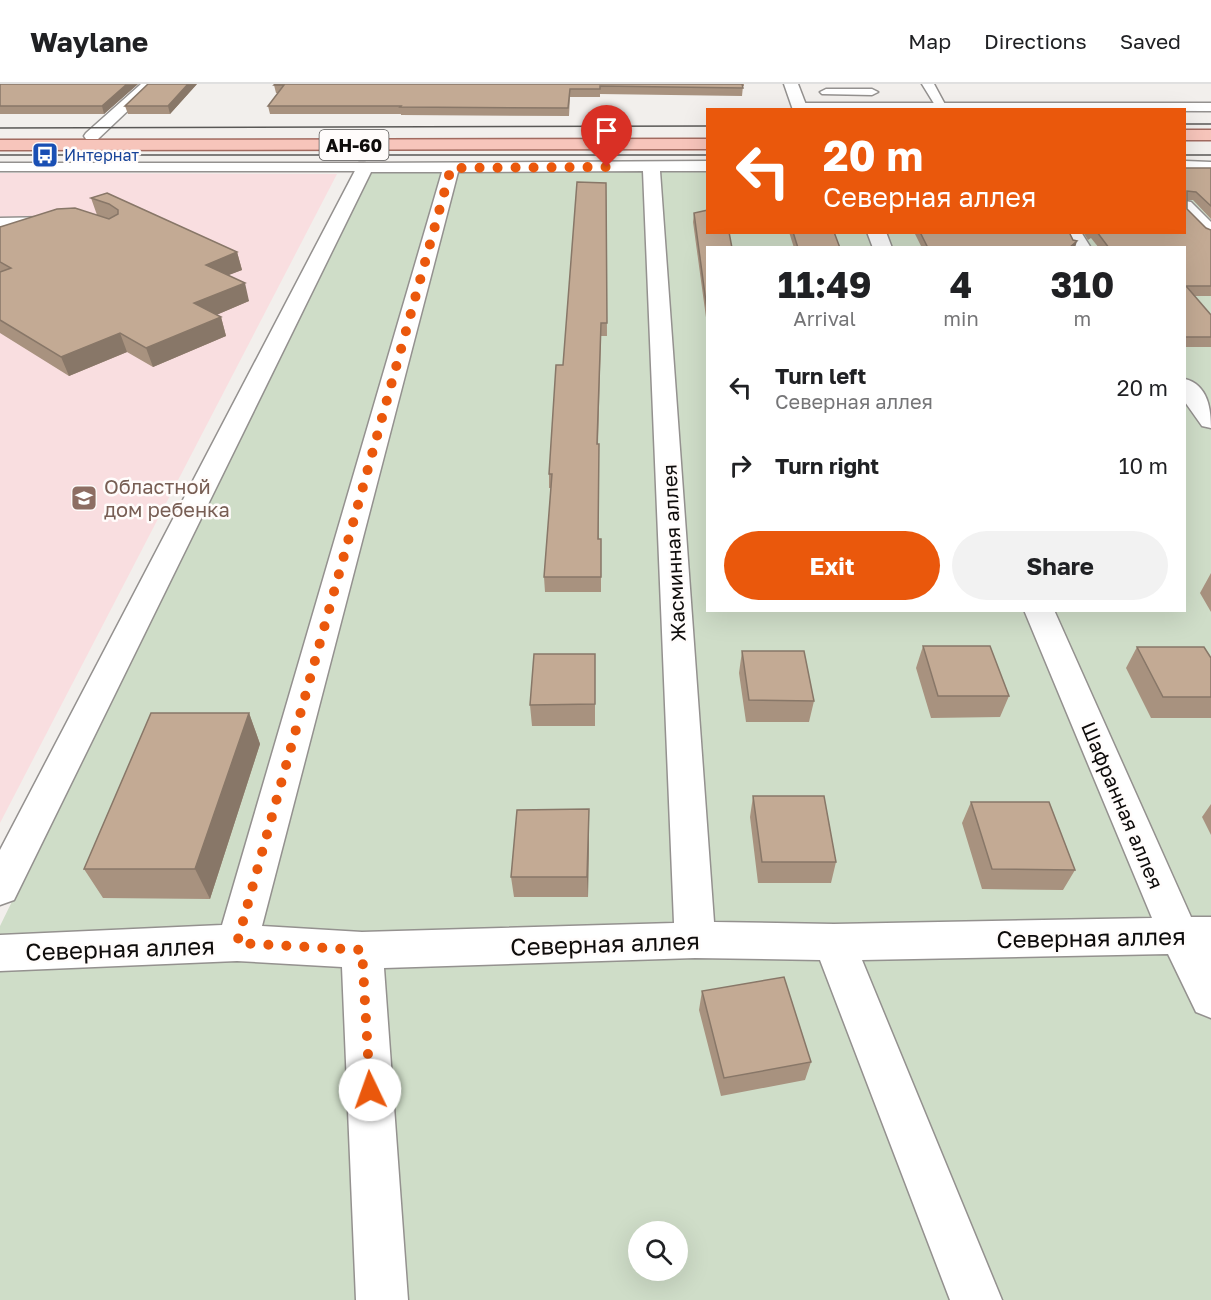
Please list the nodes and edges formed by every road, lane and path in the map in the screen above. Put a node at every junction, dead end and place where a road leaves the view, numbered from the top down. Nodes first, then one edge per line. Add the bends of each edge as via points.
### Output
1 (149, 84) edge
2 (791, 84) edge
3 (928, 84) edge
4 (824, 88) edge
5 (872, 92) dead end
6 (1211, 107) edge
7 (801, 108) edge
8 (834, 108) joint
9 (944, 108) junction
10 (1186, 135) edge
11 (1211, 135) edge
12 (0, 136) edge
13 (92, 136) junction
14 (706, 136) edge
15 (706, 144) edge
16 (1186, 144) edge
17 (1211, 144) edge
18 (0, 146) edge
19 (651, 166) junction
20 (706, 166) edge
21 (1186, 166) edge
22 (1211, 166) edge
23 (0, 167) edge
24 (365, 167) junction
25 (451, 168) junction
26 (1186, 207) edge
27 (64, 220) edge
28 (2, 224) edge
29 (1211, 232) edge
30 (1186, 387) edge
31 (1211, 421) edge
32 (1040, 612) edge
33 (0, 888) edge
34 (1195, 935) edge
35 (695, 939) junction
36 (834, 942) junction
37 (237, 943) junction
38 (362, 950) junction
39 (0, 953) edge
40 (1211, 998) edge
41 (382, 1300) edge
42 (976, 1300) edge

1 - 13 street
2 - 7 street
3 - 9 lane
4 - 5 lane
4 - 8 lane
6 - 9 street
8 - 9 street
10 - 11 main road
12 - 13 main road, АН-60
13 - 14 main road, АН-60
15 - 18 main road, АН-60
16 - 17 main road
19 - 20 street
19 - 25 street
19 - 35 street, Жасминная аллея
21 - 22 street
23 - 24 lane
24 - 25 street
24 - 33 street
25 - 37 street
26 - 29 street
27 - 28 lane
30 - 31 street
32 - 34 street, Шафранная аллея
34 - 36 street, Северная аллея
34 - 40 street, Шафранная аллея
35 - 36 street, Северная аллея
35 - 38 street, Северная аллея
36 - 42 street
37 - 38 street, Северная аллея
37 - 39 street, Северная аллея
38 - 41 street

